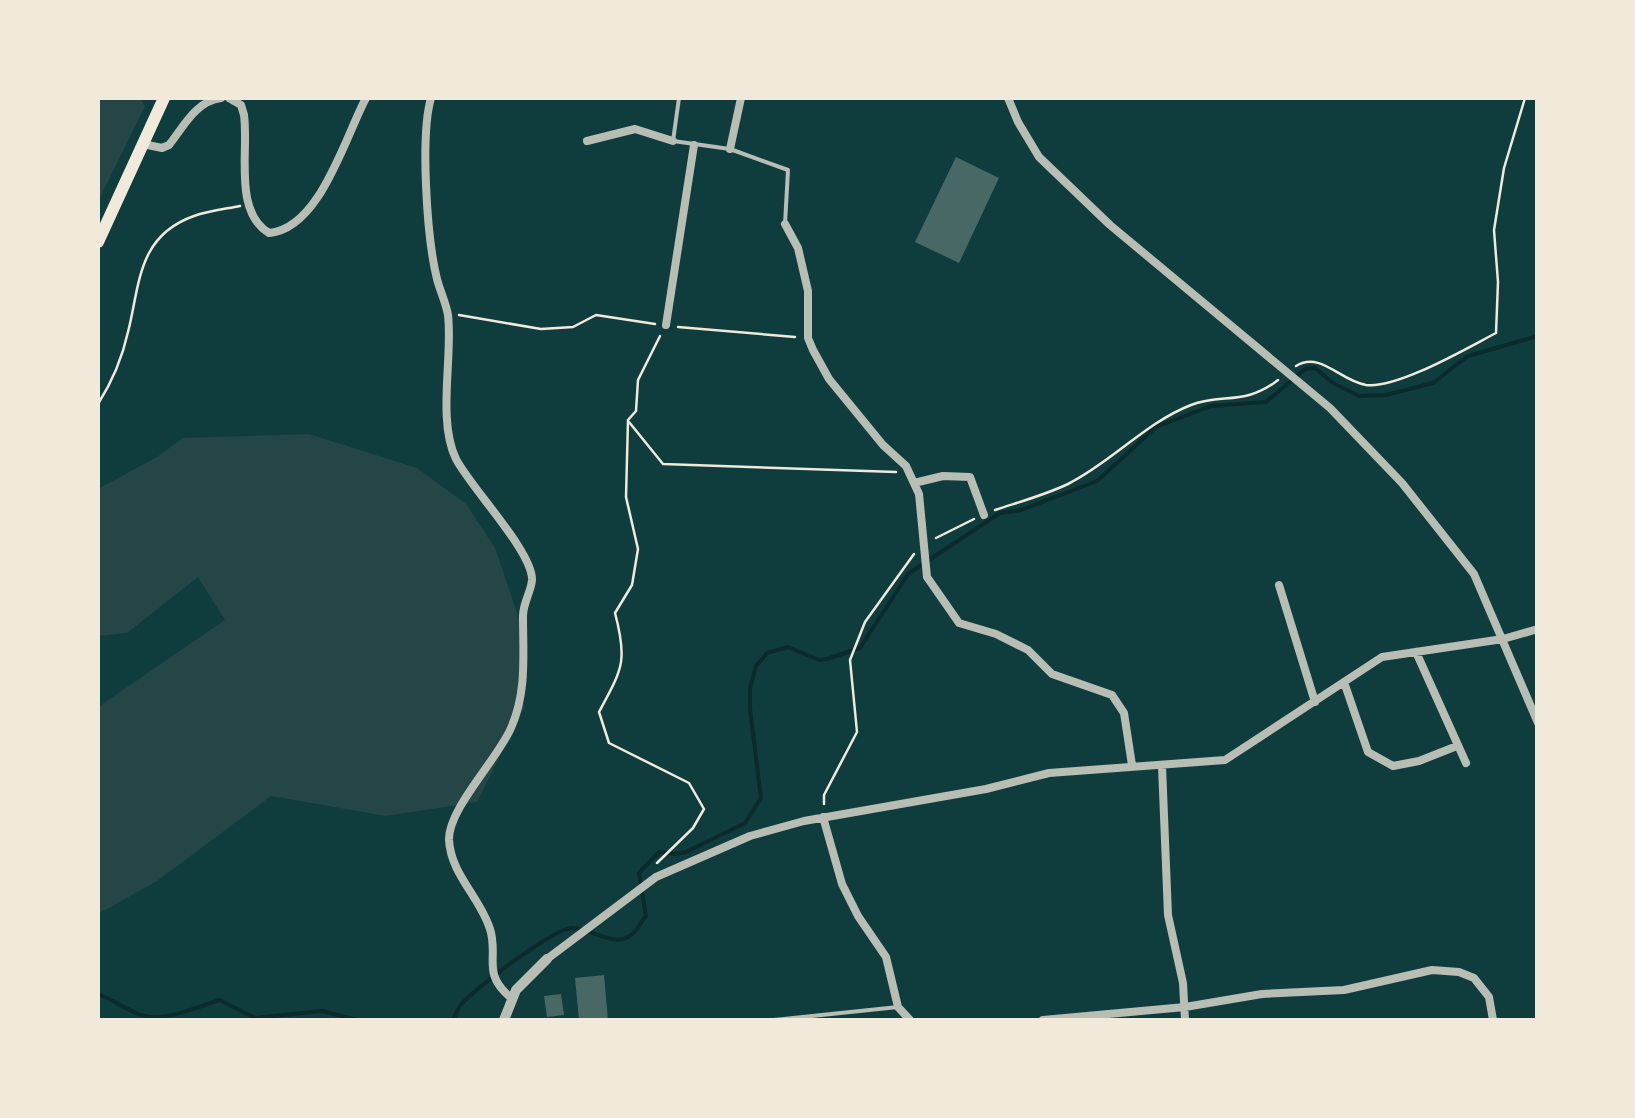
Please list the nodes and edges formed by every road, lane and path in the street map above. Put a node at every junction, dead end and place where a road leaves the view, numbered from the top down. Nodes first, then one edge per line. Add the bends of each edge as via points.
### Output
1 (164, 98) edge
2 (222, 98) edge
3 (230, 98) edge
4 (366, 98) edge
5 (431, 98) edge
6 (679, 98) edge
7 (740, 98) edge
8 (1008, 98) edge
9 (1525, 98) edge
10 (588, 141) dead end
11 (673, 141) junction
12 (143, 144) junction
13 (694, 145) junction
14 (730, 149) junction
15 (248, 204) junction
16 (785, 224) joint
17 (98, 242) edge
18 (448, 313) junction
19 (666, 326) junction
20 (808, 338) junction
21 (1286, 371) junction
22 (98, 404) edge
23 (628, 420) junction
24 (909, 472) junction
25 (914, 483) junction
26 (984, 515) junction
27 (923, 544) junction
28 (1278, 584) dead end
29 (1538, 629) edge
30 (1504, 639) junction
31 (1416, 652) junction
32 (1344, 682) junction
33 (1316, 702) junction
34 (1538, 723) edge
35 (1457, 746) junction
36 (1466, 763) dead end
37 (1132, 766) junction
38 (1162, 766) junction
39 (823, 817) junction
40 (649, 871) dead end
41 (547, 958) joint
42 (511, 998) junction
43 (898, 1007) junction
44 (1185, 1007) junction
45 (504, 1020) edge
46 (774, 1020) edge
47 (910, 1020) edge
48 (1044, 1020) edge
49 (1185, 1020) edge
50 (1492, 1020) edge

1 - 12 main road
2 - 12 street via 199,106 169,145
3 - 15 street via 244,115
4 - 15 street via 326,186 298,222 270,233
5 - 18 street via 425,132 432,242
6 - 11 lane
7 - 14 street
8 - 21 street via 1038,157
9 - 21 path via 1494,230 1496,333 1385,383 1345,378 1315,360
10 - 11 street via 635,129
11 - 13 lane
12 - 17 main road
13 - 14 lane
13 - 19 street
14 - 16 lane via 788,170
15 - 22 path via 191,217 144,258 113,380
16 - 20 street via 808,291
18 - 19 path via 541,329 572,327 596,314
18 - 42 street via 456,458 528,561 532,582 524,603 522,691 512,728 454,814 449,840 463,884 491,931 493,974
19 - 20 path
19 - 23 path via 638,380 636,411
20 - 24 street via 829,379
21 - 26 path via 1241,399 1195,403 1154,422 1068,484
21 - 30 street via 1402,482 1474,574
23 - 24 path via 662,464
23 - 40 path via 626,496 638,548 632,585 615,613 624,649 619,675 599,712 608,743 690,783 704,809
24 - 25 street
25 - 26 street via 970,477
25 - 27 street
26 - 27 path
27 - 37 street via 928,578 959,623 1028,650 1052,674 1112,695 1124,714
27 - 39 path via 865,622 850,660 857,732 824,795
28 - 33 street
29 - 30 street
30 - 31 street
30 - 34 street
31 - 32 street via 1382,657
31 - 35 street
32 - 33 street
32 - 35 street via 1368,752 1393,766
33 - 38 street via 1225,760
35 - 36 street
37 - 38 street
37 - 39 street via 1050,772
38 - 44 street via 1168,914
39 - 41 street via 750,836 656,877
39 - 43 street via 851,903 886,957
41 - 42 street
42 - 45 street
43 - 46 lane
43 - 47 street
44 - 48 street
44 - 49 street
44 - 50 street via 1344,990 1432,970 1474,978 1489,998

